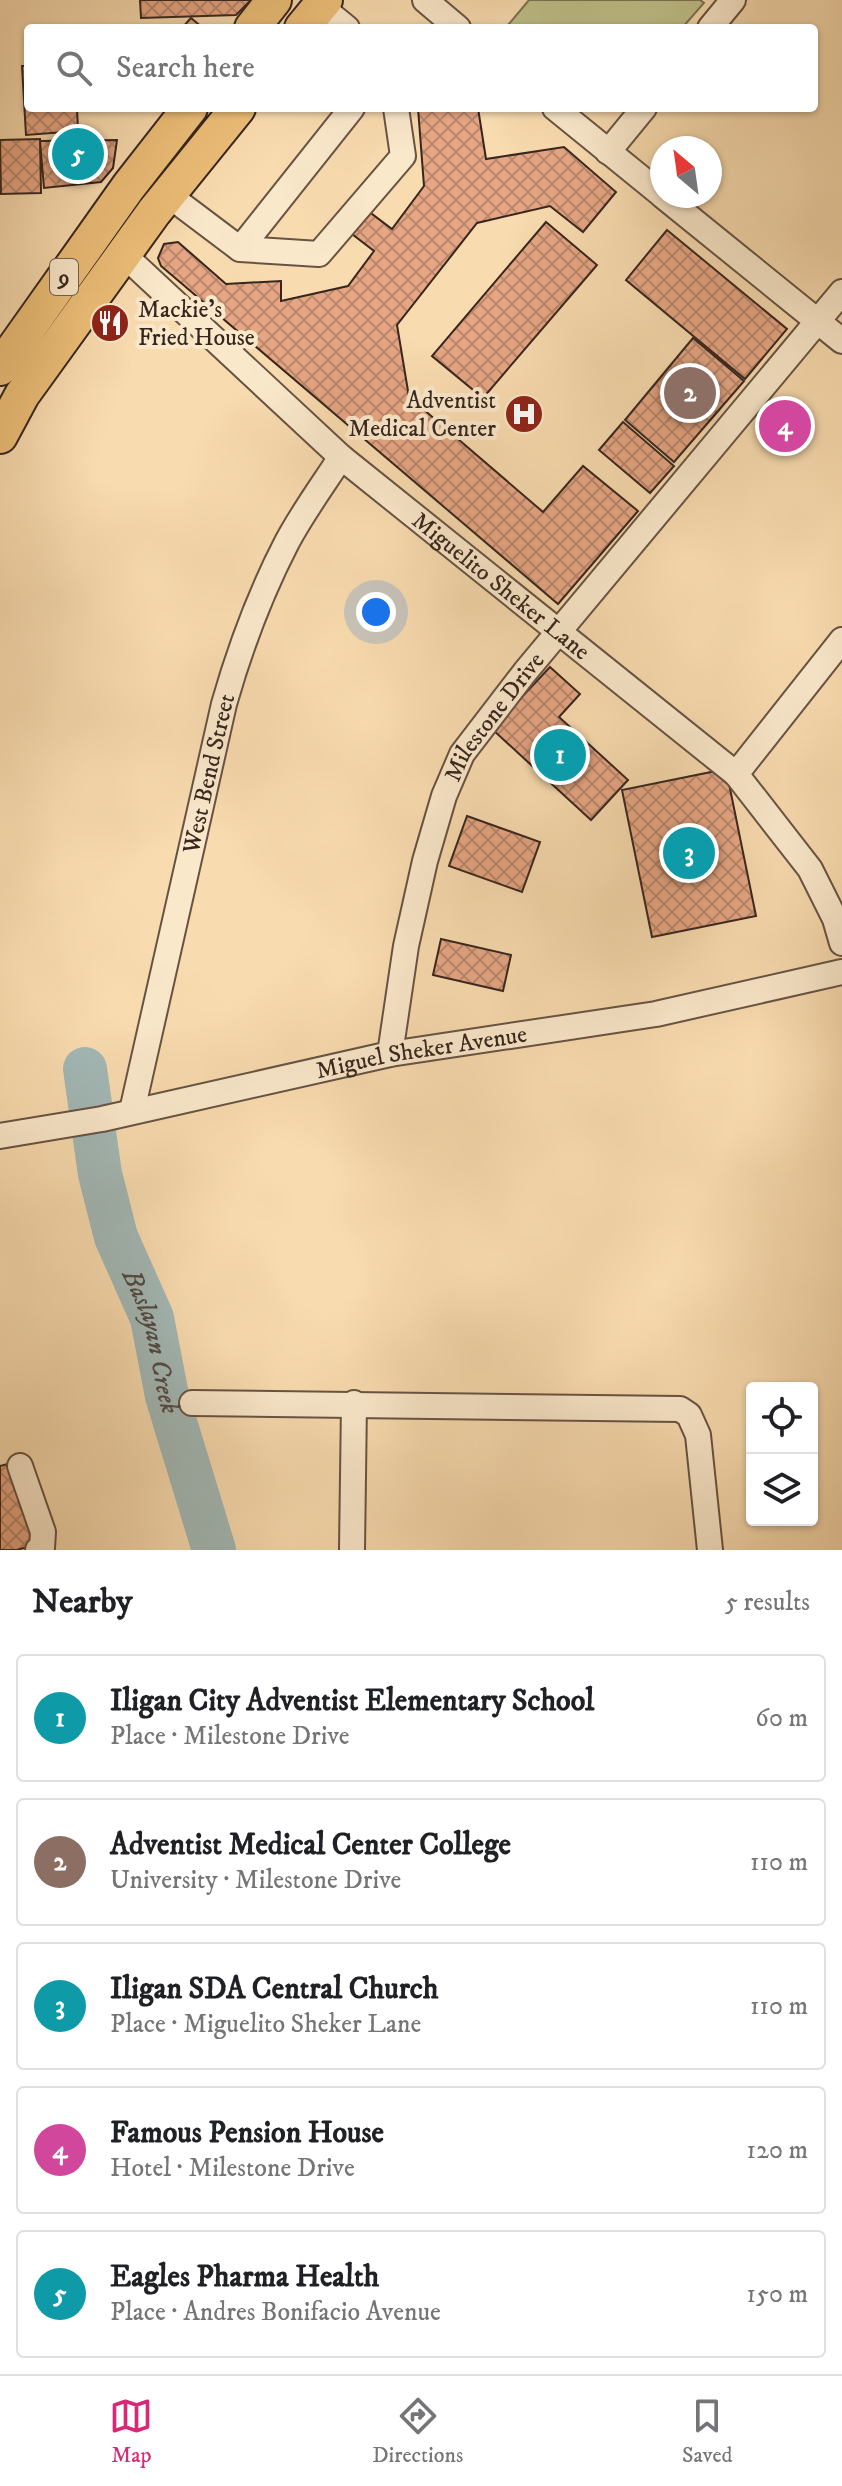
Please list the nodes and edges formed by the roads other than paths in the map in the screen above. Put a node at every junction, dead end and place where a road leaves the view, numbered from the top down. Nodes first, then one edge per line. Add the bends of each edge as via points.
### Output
1 (274, 0) edge
2 (425, 0) edge
3 (733, 0) edge
4 (316, 11) edge
5 (255, 24) edge
6 (340, 24) edge
7 (453, 24) edge
8 (713, 24) edge
9 (187, 112) edge
10 (235, 112) edge
11 (349, 112) edge
12 (397, 112) edge
13 (560, 112) edge
14 (641, 112) edge
15 (608, 152) junction
16 (650, 186) edge
17 (167, 194) junction
18 (678, 208) edge
19 (240, 249) junction
20 (124, 255) junction
21 (842, 292) edge
22 (818, 321) junction
23 (842, 341) edge
24 (0, 368) edge
25 (0, 436) edge
26 (341, 457) junction
27 (558, 633) junction
28 (842, 640) edge
29 (736, 774) junction
30 (842, 943) edge
31 (842, 972) edge
32 (390, 1054) junction
33 (132, 1111) junction
34 (0, 1136) edge
35 (192, 1403) dead end
36 (354, 1403) junction
37 (20, 1466) dead end
38 (38, 1550) edge
39 (352, 1550) edge
40 (710, 1550) edge

1 - 5 highway
2 - 7 street
3 - 8 street
4 - 6 street
9 - 24 highway, 9
10 - 17 highway, 9
11 - 19 street
12 - 19 street via 403,156 319,254
13 - 15 street
14 - 15 street
15 - 16 street
17 - 19 street
17 - 20 highway, 9
18 - 22 street
20 - 25 highway, 9 via 22,395
20 - 26 street, Miguelito Sheker Lane
21 - 22 street, Milestone Drive
22 - 23 street
22 - 27 street, Milestone Drive
26 - 27 street, Miguelito Sheker Lane
26 - 33 street, West Bend Street via 288,540 234,667
27 - 29 street, Miguelito Sheker Lane
27 - 32 street, Milestone Drive via 462,754 444,796 406,946
28 - 29 street
29 - 30 street, Miguelito Sheker Lane via 810,869
31 - 32 street, Miguel Sheker Avenue via 656,1014
32 - 33 street, Miguel Sheker Avenue
33 - 34 street, Miguel Sheker Avenue
35 - 36 street
36 - 39 street
36 - 40 street via 680,1409 698,1435
37 - 38 street via 43,1532

